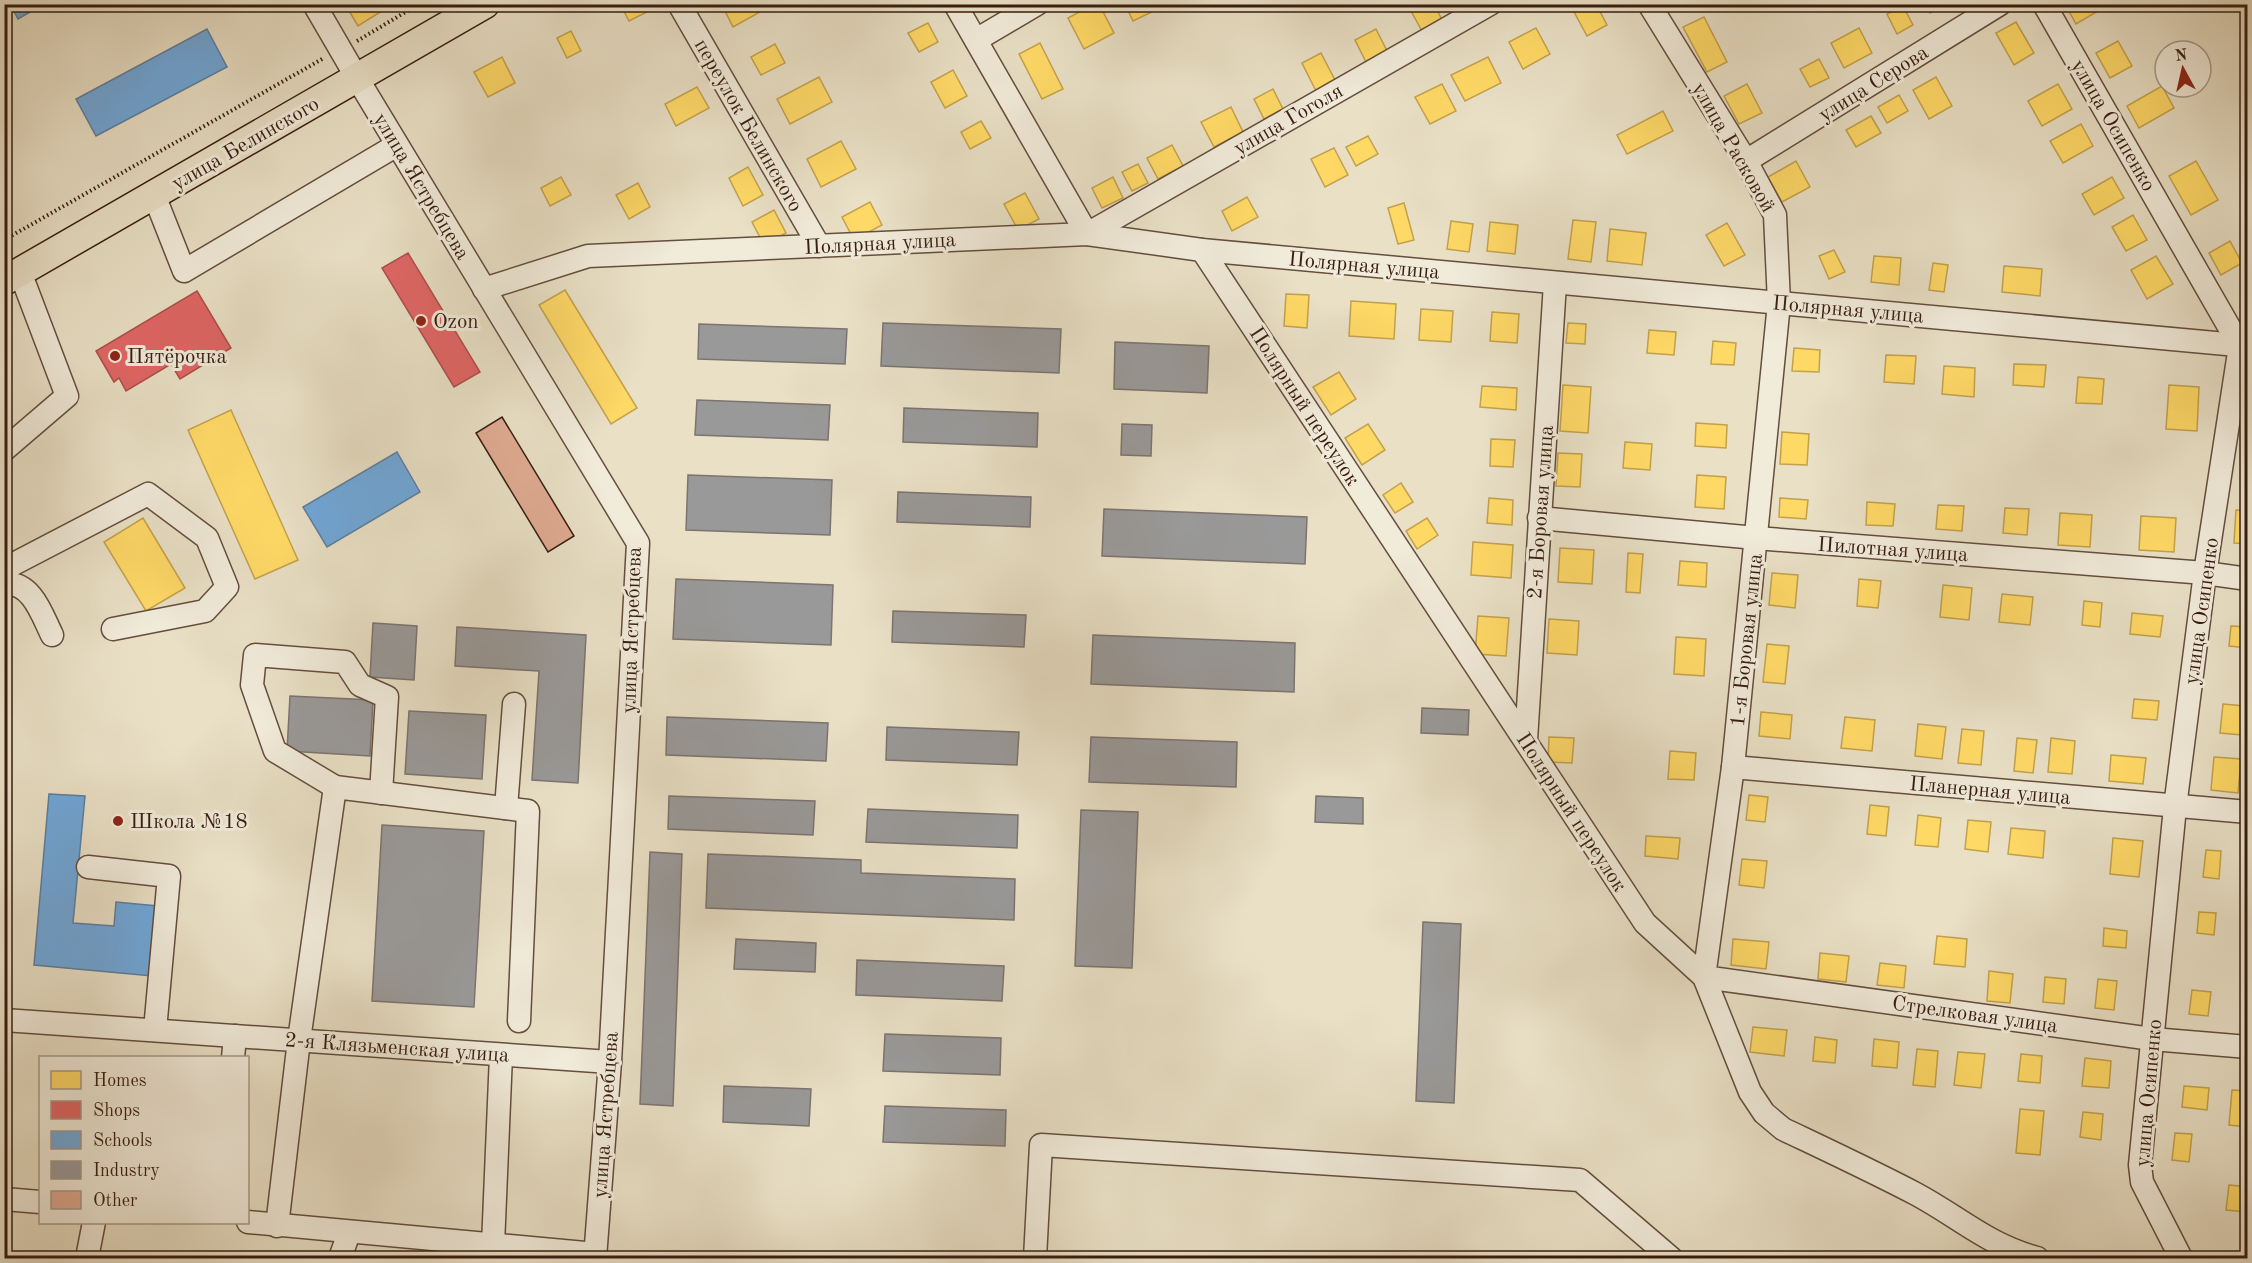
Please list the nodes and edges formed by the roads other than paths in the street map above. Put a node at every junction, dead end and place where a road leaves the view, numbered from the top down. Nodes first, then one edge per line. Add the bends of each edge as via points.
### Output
1 (314, 4) edge
2 (485, 4) edge
3 (679, 4) edge
4 (955, 4) edge
5 (1037, 4) edge
6 (1490, 4) edge
7 (1649, 4) edge
8 (2000, 4) edge
9 (2044, 4) edge
10 (975, 40) junction
11 (357, 78) junction
12 (397, 145) junction
13 (1746, 161) junction
14 (154, 195) junction
15 (1087, 234) junction
16 (819, 246) junction
17 (1202, 250) junction
18 (12, 276) edge
19 (1555, 283) junction
20 (484, 289) junction
21 (1779, 303) junction
22 (2244, 346) edge
23 (4, 450) edge
24 (1539, 518) junction
25 (1756, 538) junction
26 (4, 569) edge
27 (2205, 573) junction
28 (2247, 579) edge
29 (4, 584) edge
30 (113, 629) dead end
31 (52, 635) dead end
32 (514, 704) dead end
33 (1526, 740) junction
34 (1733, 768) junction
35 (335, 787) junction
36 (381, 793) junction
37 (2175, 807) junction
38 (506, 808) junction
39 (2247, 812) edge
40 (88, 867) dead end
41 (1704, 977) junction
42 (4, 1020) edge
43 (519, 1021) dead end
44 (155, 1030) junction
45 (2152, 1039) junction
46 (299, 1040) junction
47 (234, 1047) edge
48 (2247, 1047) edge
49 (501, 1055) junction
50 (610, 1062) junction
51 (4, 1199) edge
52 (39, 1202) edge
53 (249, 1222) edge
54 (94, 1224) edge
55 (277, 1226) junction
56 (349, 1233) junction
57 (493, 1245) junction
58 (596, 1256) edge
59 (87, 1258) edge
60 (340, 1258) edge
61 (1035, 1258) edge
62 (1671, 1258) edge
63 (2037, 1258) edge
64 (2181, 1258) edge

1 - 11 street, улица Ястребцева
2 - 11 main road, улица Белинского
3 - 16 street, переулок Белинского
4 - 10 street
5 - 10 street
6 - 15 street, улица Гоголя
7 - 13 street, улица Расковой
8 - 13 street, улица Серова
9 - 22 street, улица Осипенко
10 - 15 street
11 - 12 street, улица Ястребцева
11 - 14 main road, улица Белинского
12 - 14 street via 184,271
12 - 20 street, улица Ястребцева
13 - 21 street, улица Расковой via 1775,215
14 - 18 main road, улица Белинского
15 - 16 street, Полярная улица
15 - 17 street, Полярная улица
16 - 20 street, Полярная улица via 588,256
17 - 19 street, Полярная улица
17 - 33 street, Полярный переулок
18 - 23 street via 67,396
19 - 21 street, Полярная улица
19 - 24 street, 2-я Боровая улица
20 - 50 street, улица Ястребцева via 638,543
21 - 22 street, Полярная улица
21 - 25 street, 1-я Боровая улица
22 - 27 street, улица Осипенко
24 - 25 street, Пилотная улица
24 - 33 street, 2-я Боровая улица
25 - 27 street, Пилотная улица
25 - 34 street, 1-я Боровая улица
26 - 30 street via 148,494 207,538 227,587 205,611
27 - 28 street, Пилотная улица
27 - 37 street, улица Осипенко
29 - 31 street via 11,583 30,592
32 - 38 street
33 - 41 street, Полярный переулок via 1645,923
34 - 37 street, Планерная улица
34 - 41 street, 1-я Боровая улица
35 - 36 street
35 - 36 street via 275,751 252,686 255,655 345,662 360,685 387,697
35 - 46 street
36 - 38 street
37 - 39 street, Планерная улица
37 - 45 street, улица Осипенко
38 - 43 street via 528,811
40 - 44 street via 169,876
41 - 45 street, Стрелковая улица
41 - 63 street, Полярный переулок via 1750,1092 1764,1113 1783,1129 1917,1194 2012,1252
42 - 44 street, 2-я Клязьменская улица
44 - 47 street, 2-я Клязьменская улица
45 - 48 street, Стрелковая улица
45 - 64 street, улица Осипенко via 2140,1174
46 - 47 street, 2-я Клязьменская улица
46 - 49 street, 2-я Клязьменская улица
46 - 55 street
49 - 50 street, 2-я Клязьменская улица
49 - 57 street
50 - 58 street, улица Ястребцева
51 - 52 street
53 - 55 street
54 - 59 street
55 - 56 street
56 - 57 street
56 - 60 street
57 - 58 street
61 - 62 street via 1041,1145 1580,1180

